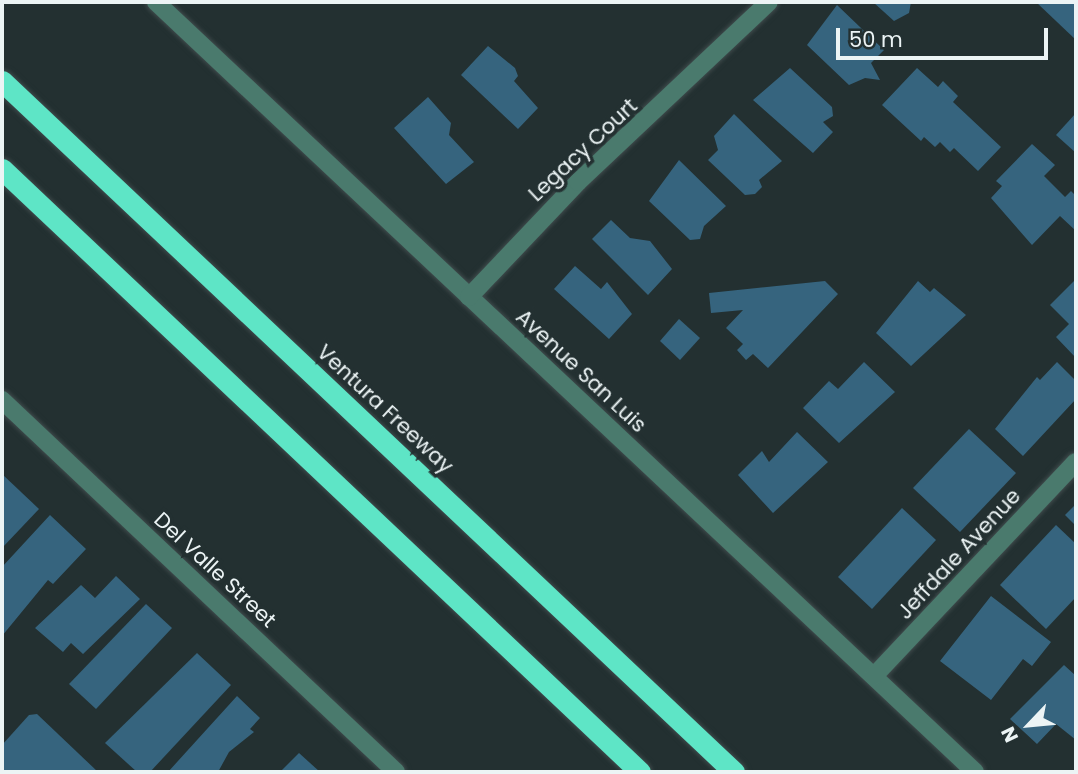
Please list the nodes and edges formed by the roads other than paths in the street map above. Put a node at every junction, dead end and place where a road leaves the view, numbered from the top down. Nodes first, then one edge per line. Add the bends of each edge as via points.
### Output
1 (156, 2) edge
2 (769, 2) edge
3 (2, 81) edge
4 (2, 169) edge
5 (469, 297) junction
6 (2, 400) edge
7 (1076, 462) edge
8 (874, 676) junction
9 (396, 772) edge
10 (640, 772) edge
11 (734, 772) edge
12 (975, 772) edge

1 - 5 street, Avenue San Luis
2 - 5 street, Legacy Court via 578,182
3 - 11 highway, Ventura Freeway
4 - 10 highway
5 - 8 street, Avenue San Luis
6 - 9 street, Del Valle Street
7 - 8 street, Jeffdale Avenue
8 - 12 street, Avenue San Luis

